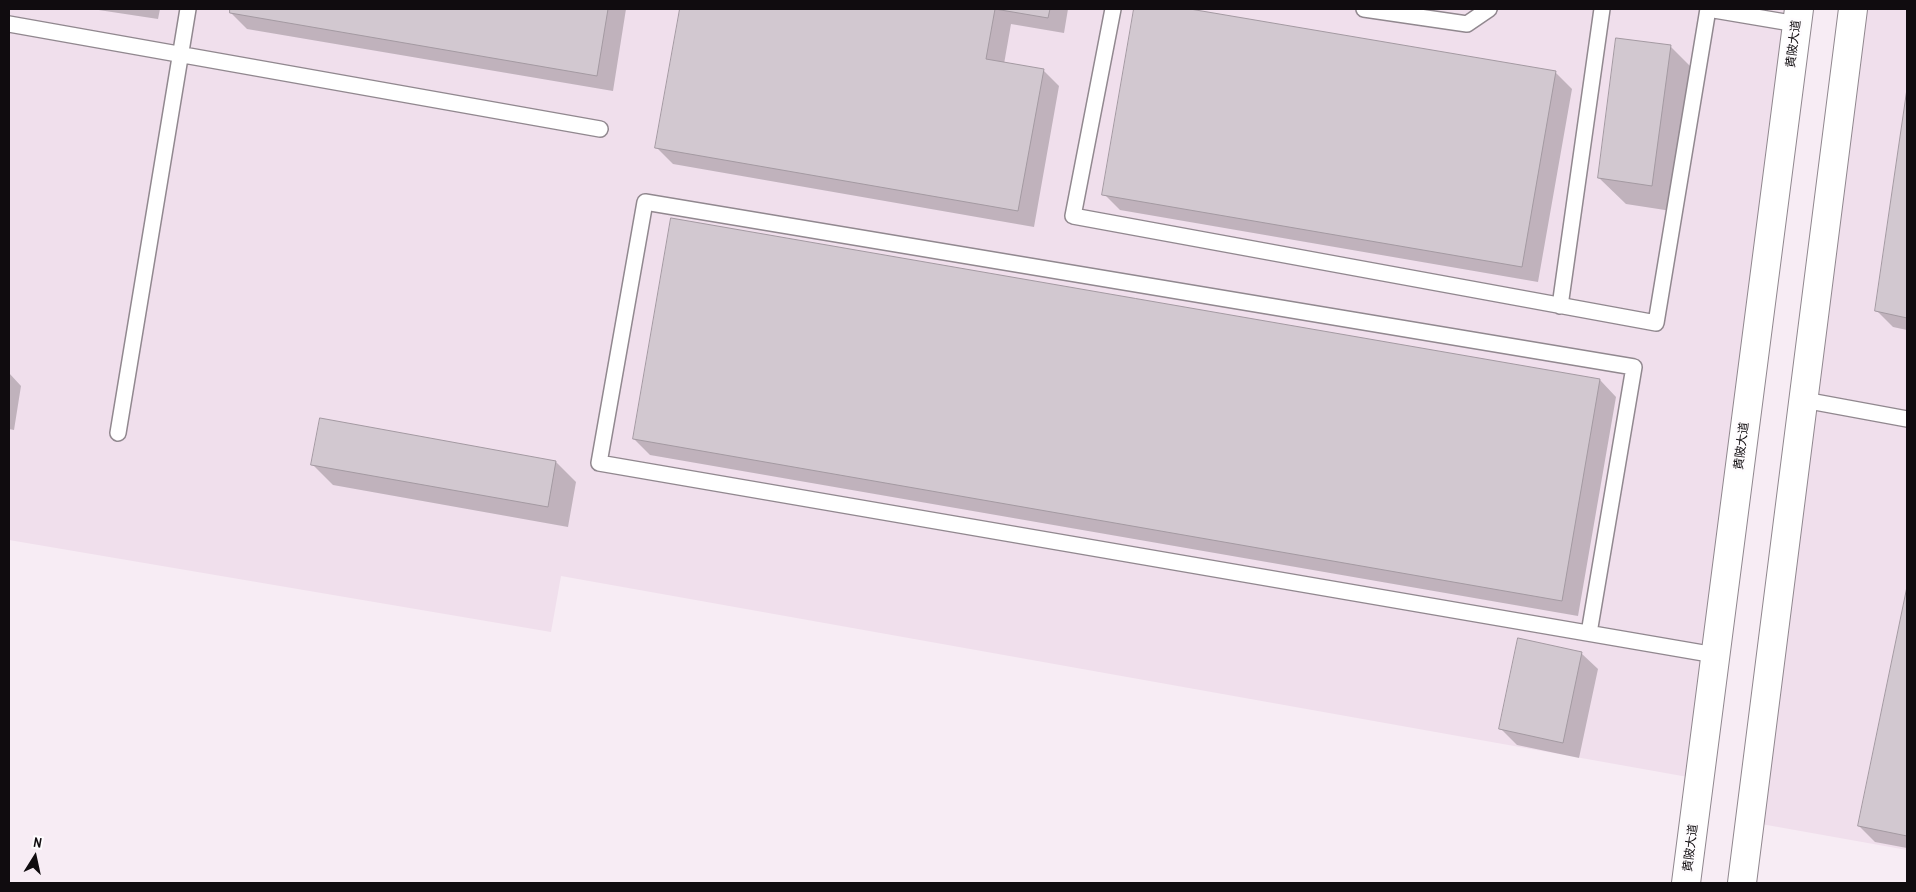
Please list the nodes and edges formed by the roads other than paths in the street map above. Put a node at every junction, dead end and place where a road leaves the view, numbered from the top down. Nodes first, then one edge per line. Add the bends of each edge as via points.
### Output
1 (188, 9) edge
2 (1113, 9) edge
3 (1364, 9) edge
4 (1489, 9) edge
5 (1602, 9) edge
6 (1708, 9) edge
7 (1853, 9) edge
8 (1798, 16) edge
9 (9, 24) edge
10 (181, 55) junction
11 (600, 129) dead end
12 (1560, 306) junction
13 (1804, 400) junction
14 (1907, 419) edge
15 (118, 433) dead end
16 (1590, 633) junction
17 (1715, 655) junction
18 (1686, 883) edge
19 (1742, 883) edge

1 - 10 lane
2 - 12 lane via 1073,216
3 - 4 lane via 1467,24
5 - 12 lane
6 - 8 lane
6 - 12 lane via 1656,323
7 - 13 street
8 - 17 street, 黄陂大道
9 - 10 lane
10 - 11 lane
10 - 15 lane
13 - 14 lane
13 - 19 street
16 - 16 lane via 598,463 645,202 1634,366
16 - 17 lane
17 - 18 street, 黄陂大道

